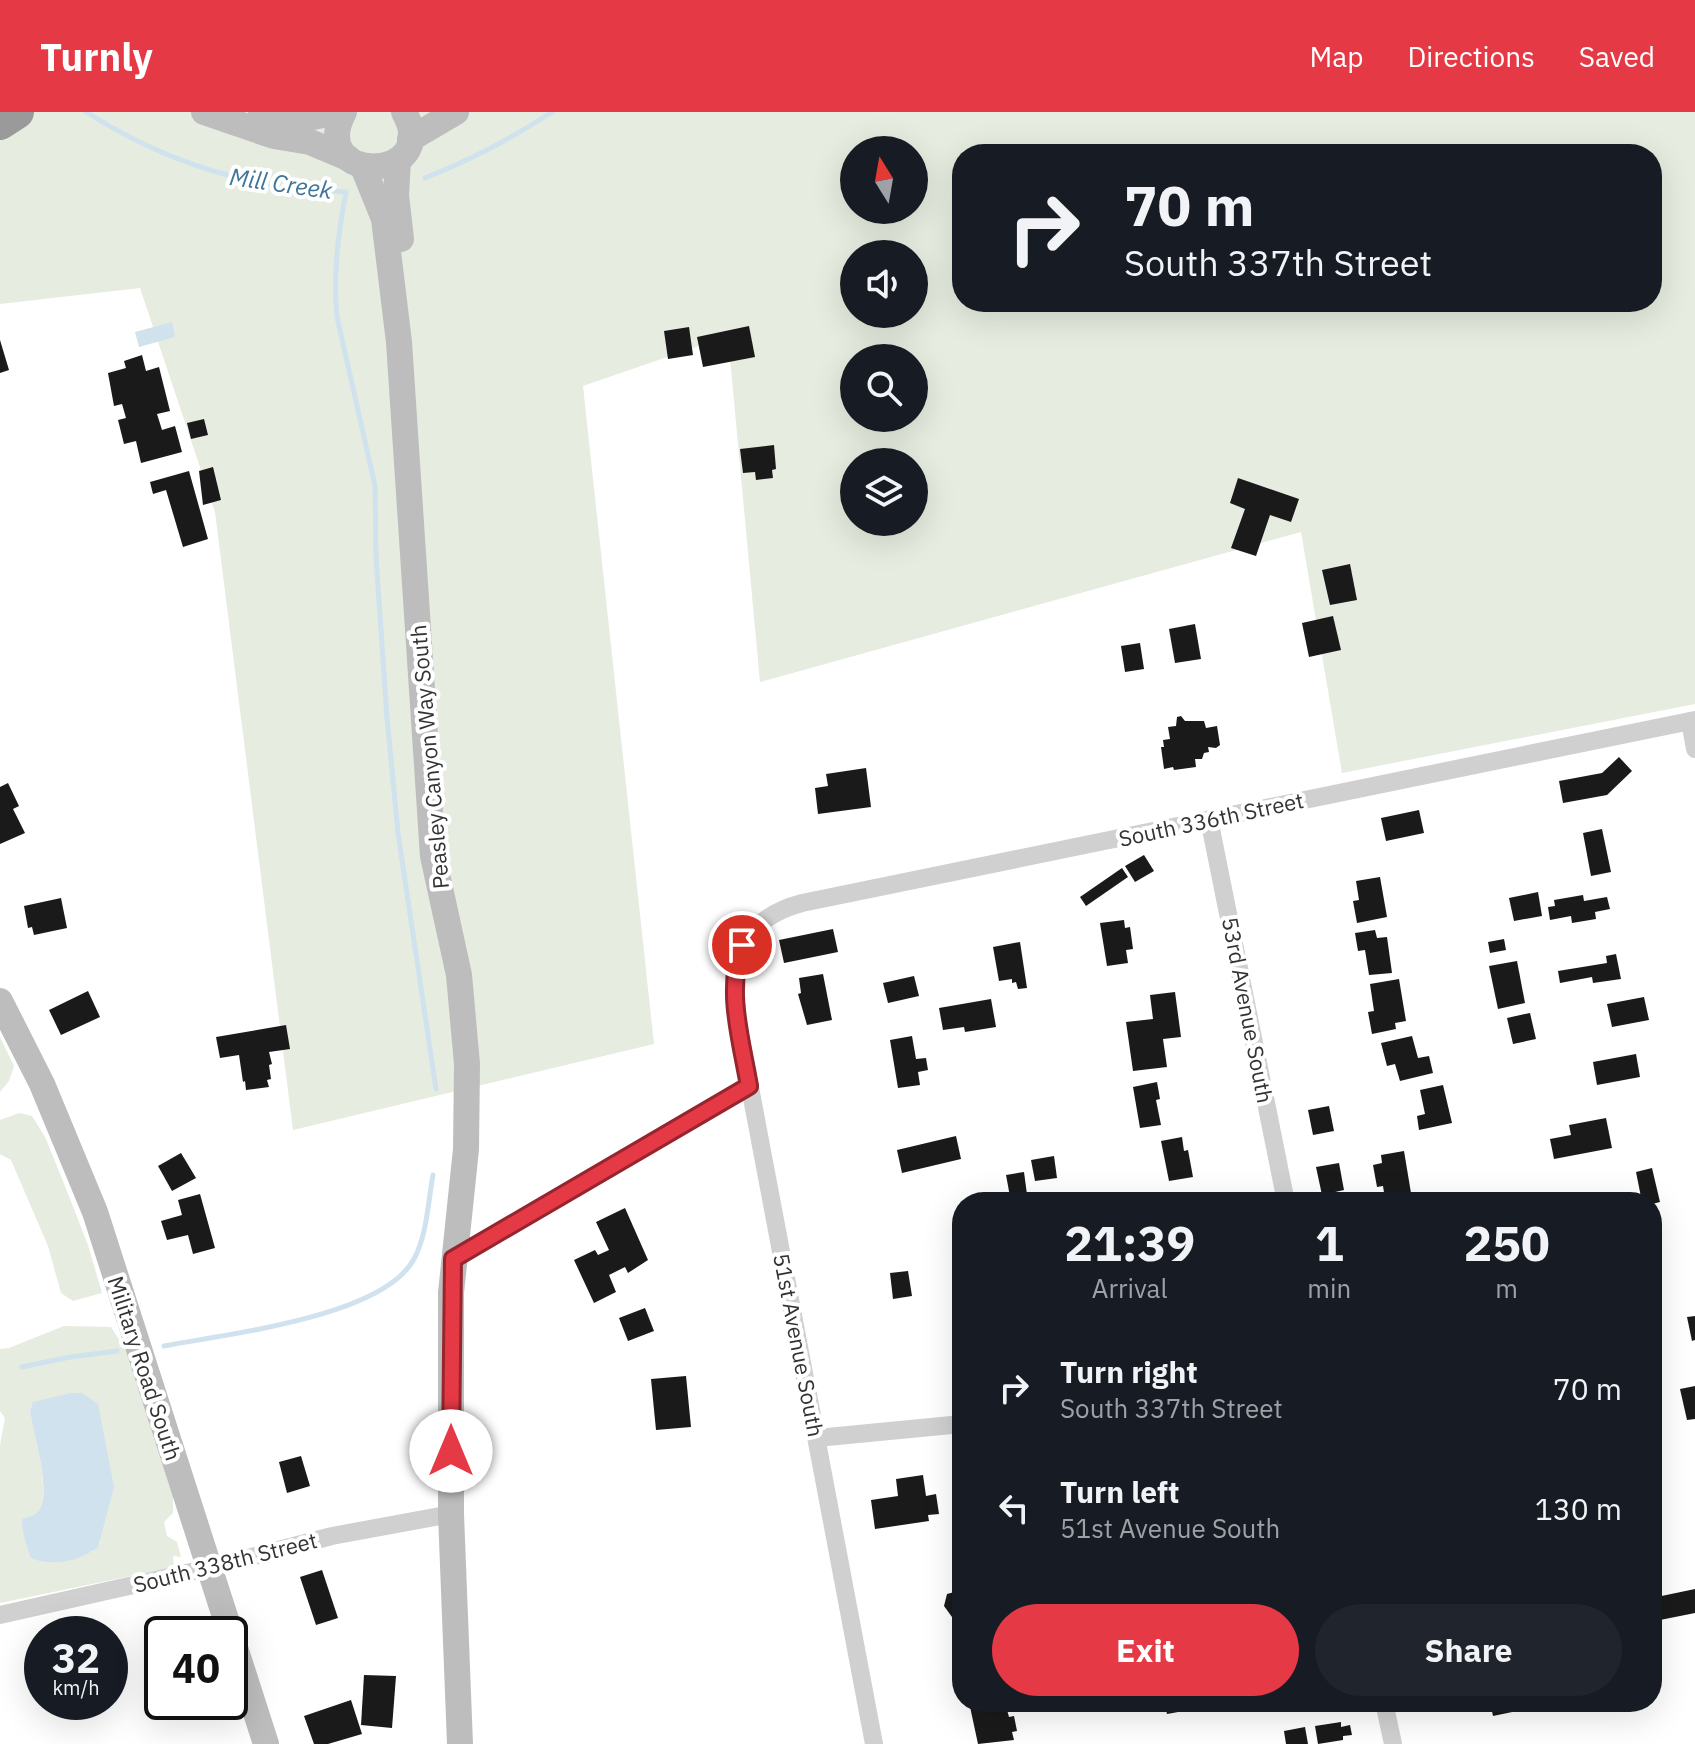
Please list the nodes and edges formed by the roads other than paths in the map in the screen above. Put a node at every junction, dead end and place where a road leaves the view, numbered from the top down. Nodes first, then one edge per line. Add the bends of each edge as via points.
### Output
1 (17, 112) edge
2 (204, 112) edge
3 (228, 112) edge
4 (342, 112) edge
5 (404, 112) edge
6 (456, 112) edge
7 (0, 123) edge
8 (404, 149) junction
9 (356, 162) junction
10 (399, 342) junction
11 (1693, 721) edge
12 (1695, 749) edge
13 (1209, 819) junction
14 (742, 945) joint
15 (0, 1001) edge
16 (749, 1086) junction
17 (1284, 1192) edge
18 (453, 1259) junction
19 (952, 1425) edge
20 (817, 1438) junction
21 (451, 1514) junction
22 (209, 1568) junction
23 (0, 1615) edge
24 (1386, 1712) edge
25 (266, 1744) edge
26 (460, 1744) edge
27 (874, 1744) edge
28 (1393, 1744) edge

1 - 7 highway
2 - 9 street via 274,136 310,142
3 - 4 street via 292,121
4 - 9 street, Peasley Canyon Way South via 341,147
5 - 8 street, Peasley Canyon Way South via 410,129
6 - 8 street
8 - 9 street via 381,168
8 - 10 street, Peasley Canyon Way South via 396,195 401,235
9 - 10 street, Peasley Canyon Way South via 384,219
10 - 18 street, Peasley Canyon Way South via 433,856 459,975 467,1064 463,1195
11 - 12 street
11 - 13 street, South 336th Street
13 - 14 street, South 336th Street via 802,903 781,909
13 - 17 street, 53rd Avenue South
14 - 16 street, 51st Avenue South via 734,988
15 - 22 street, Military Road South via 42,1084 95,1212
16 - 18 street
16 - 20 street, 51st Avenue South
18 - 21 street, Peasley Canyon Way South
19 - 20 street
20 - 27 street, 51st Avenue South
21 - 22 street, South 338th Street via 332,1536
21 - 26 street, Peasley Canyon Way South
22 - 23 street, South 338th Street
22 - 25 street, Military Road South
24 - 28 street

